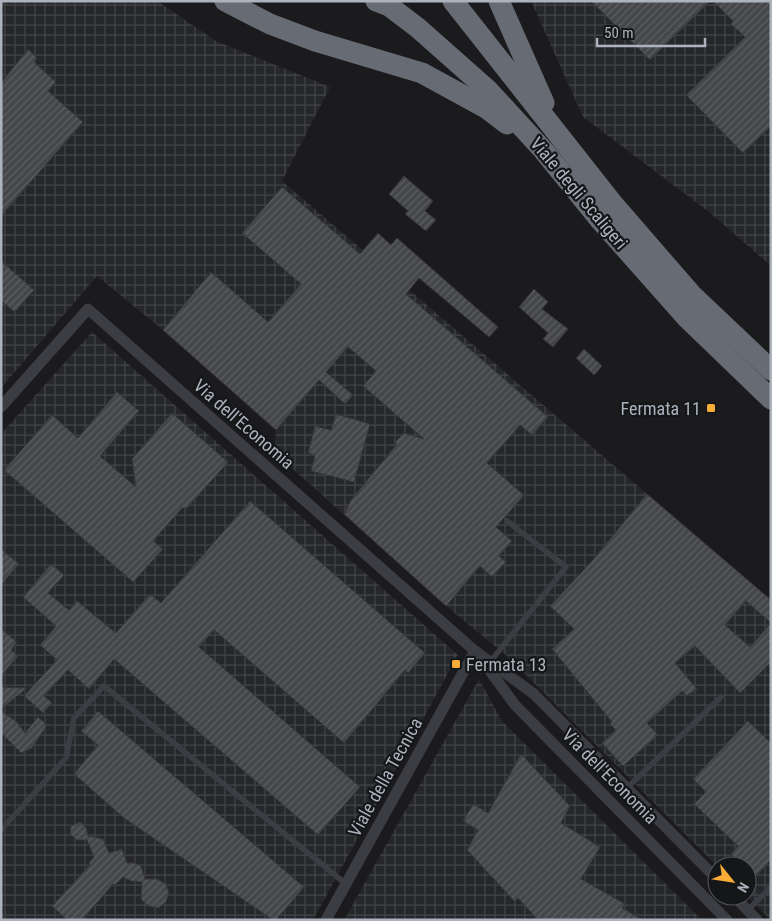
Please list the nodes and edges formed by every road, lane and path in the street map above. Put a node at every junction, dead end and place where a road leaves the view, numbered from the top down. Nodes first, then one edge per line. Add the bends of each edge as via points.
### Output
1 (225, 1) edge
2 (376, 1) edge
3 (453, 1) edge
4 (499, 1) edge
5 (559, 135) junction
6 (544, 151) junction
7 (771, 369) edge
8 (771, 399) edge
9 (1, 407) edge
10 (507, 521) dead end
11 (475, 651) junction
12 (490, 662) junction
13 (721, 697) dead end
14 (627, 788) junction
15 (1, 830) edge
16 (707, 869) edge
17 (346, 884) junction
18 (771, 887) edge
19 (744, 906) edge
20 (748, 910) junction
21 (326, 920) edge
22 (726, 920) edge
23 (757, 920) edge

1 - 6 highway via 270,24 315,41 422,73 486,108
2 - 6 highway, Viale degli Scaligeri via 389,6 455,59
3 - 5 highway, Viale degli Scaligeri
4 - 5 highway
5 - 7 highway, Viale degli Scaligeri via 613,204 692,294
6 - 8 highway, Viale degli Scaligeri via 601,222 687,318
9 - 11 street, Via dell'Economia via 88,309
10 - 12 lane via 566,568
11 - 12 street, Via dell'Economia
11 - 17 street, Viale della Tecnica
11 - 22 street, Via dell'Economia via 515,705
12 - 14 street, Via dell'Economia via 534,694
13 - 14 lane
14 - 16 street, Via dell'Economia
15 - 17 lane via 66,758 74,718 104,686
17 - 21 street, Viale della Tecnica
18 - 20 lane
19 - 20 street
20 - 23 street

